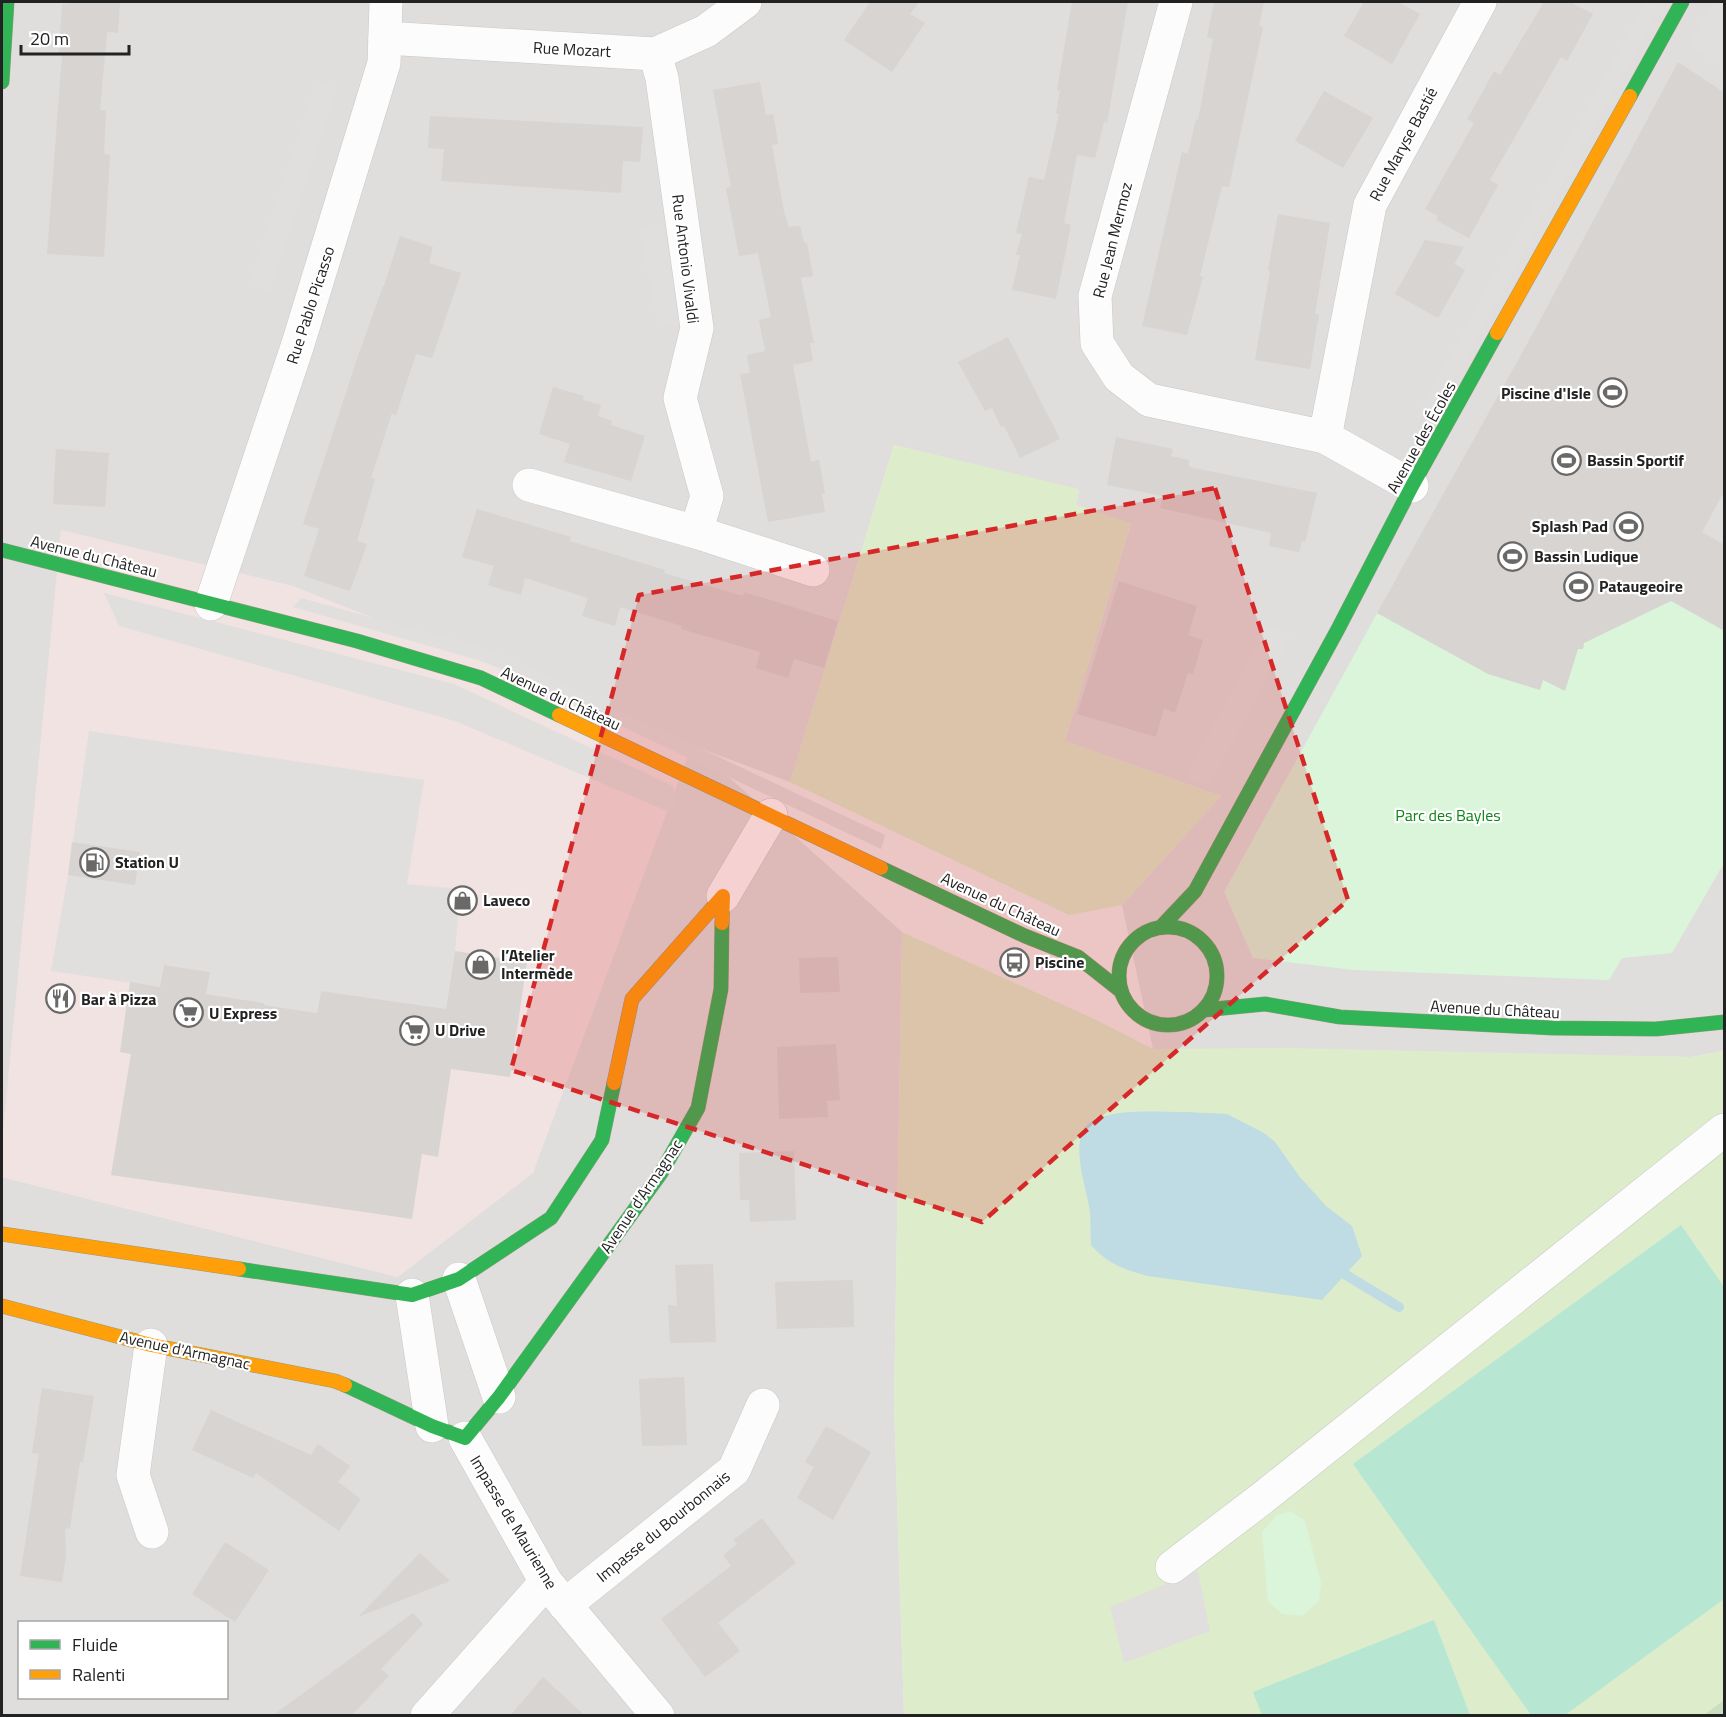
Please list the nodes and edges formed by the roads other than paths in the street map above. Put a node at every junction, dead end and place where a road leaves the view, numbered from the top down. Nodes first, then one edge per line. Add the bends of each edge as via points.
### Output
1 (7, 2) edge
2 (386, 2) edge
3 (745, 2) edge
4 (1176, 2) edge
5 (1480, 2) edge
6 (1683, 2) edge
7 (385, 38) junction
8 (655, 54) junction
9 (2, 82) edge
10 (1325, 437) junction
11 (529, 485) dead end
12 (1412, 486) junction
13 (696, 532) junction
14 (2, 550) edge
15 (813, 570) dead end
16 (211, 604) junction
17 (771, 815) junction
18 (1195, 891) junction
19 (723, 896) junction
20 (1198, 926) junction
21 (1161, 927) junction
22 (1134, 940) junction
23 (1111, 947) dead end
24 (1121, 991) junction
25 (1245, 992) dead end
26 (1265, 1004) junction
27 (1204, 1010) junction
28 (1725, 1022) edge
29 (1725, 1130) edge
30 (2, 1234) edge
31 (459, 1279) junction
32 (412, 1295) junction
33 (2, 1306) edge
34 (151, 1345) junction
35 (499, 1397) junction
36 (763, 1405) dead end
37 (432, 1426) junction
38 (465, 1438) junction
39 (152, 1532) dead end
40 (1172, 1567) dead end
41 (556, 1593) junction
42 (427, 1716) edge
43 (658, 1716) edge

1 - 9 street
2 - 7 street, Rue Pablo Picasso
3 - 8 street, Rue Mozart via 706,31
4 - 10 street, Rue Jean Mermoz via 1095,296 1097,343 1119,377 1149,400
5 - 10 street, Rue Maryse Bastié via 1370,205
6 - 12 street, Avenue des Écoles
7 - 8 street, Rue Mozart
7 - 16 street, Rue Pablo Picasso via 384,63 347,186
8 - 13 street, Rue Antonio Vivaldi via 662,78 697,328 680,398 707,496
10 - 12 street, Rue Jean Mermoz
11 - 13 street
12 - 18 street, Avenue des Écoles
13 - 15 street
14 - 16 street, Avenue du Château
16 - 17 street, Avenue du Château via 481,678
17 - 19 street, Avenue d'Armagnac
17 - 24 street, Avenue du Château via 1025,936 1083,955
18 - 20 street
18 - 21 street, Avenue des Écoles
19 - 31 street, Avenue d'Armagnac via 632,999 602,1140 551,1218
19 - 35 street, Avenue d'Armagnac via 721,989 698,1108 661,1173
20 - 21 street
20 - 27 street via 1221,977
21 - 22 street
22 - 23 street
22 - 24 street via 1120,963
24 - 27 street via 1130,1008 1144,1020 1162,1025 1185,1022
25 - 26 street, Avenue du Château
26 - 27 street, Avenue du Château
26 - 28 street, Avenue du Château via 1340,1017 1552,1029 1656,1029
29 - 40 street
30 - 32 street, Avenue d'Armagnac
31 - 32 street, Avenue d'Armagnac
31 - 35 street
32 - 37 street
33 - 34 street, Avenue d'Armagnac
34 - 37 street, Avenue d'Armagnac via 336,1381
34 - 39 street via 133,1475
35 - 38 street, Avenue d'Armagnac
36 - 41 street, Impasse du Bourbonnais via 734,1470
37 - 38 street, Avenue d'Armagnac
38 - 41 street, Impasse de Maurienne
41 - 42 street, Impasse du Bourbonnais
41 - 43 street, Impasse de Maurienne

